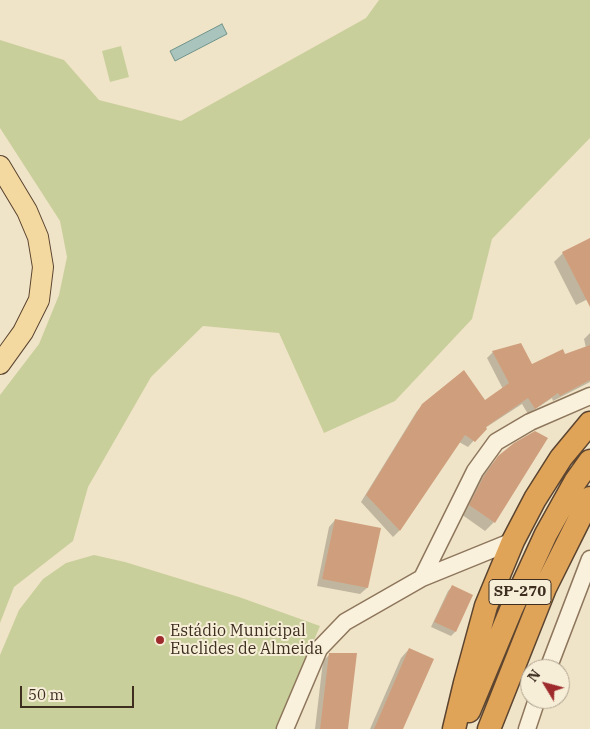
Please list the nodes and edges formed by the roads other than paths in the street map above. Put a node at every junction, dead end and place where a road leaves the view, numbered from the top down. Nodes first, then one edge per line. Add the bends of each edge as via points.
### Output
1 (0, 166) edge
2 (0, 364) edge
3 (590, 396) edge
4 (590, 424) edge
5 (590, 460) edge
6 (590, 498) edge
7 (513, 541) junction
8 (590, 559) edge
9 (422, 578) junction
10 (552, 659) edge
11 (534, 709) edge
12 (284, 729) edge
13 (454, 729) edge
14 (462, 729) edge
15 (489, 729) edge
16 (527, 729) edge

1 - 2 main road via 31,220 44,267 39,300 23,332
3 - 9 street via 530,422 496,442 475,471
4 - 7 highway via 561,458
5 - 14 highway, SP-270 via 574,482 546,534
6 - 15 highway, SP-270 via 546,588
7 - 9 street
7 - 13 highway via 486,606
8 - 10 street
9 - 12 street via 346,622 319,649
11 - 16 street

